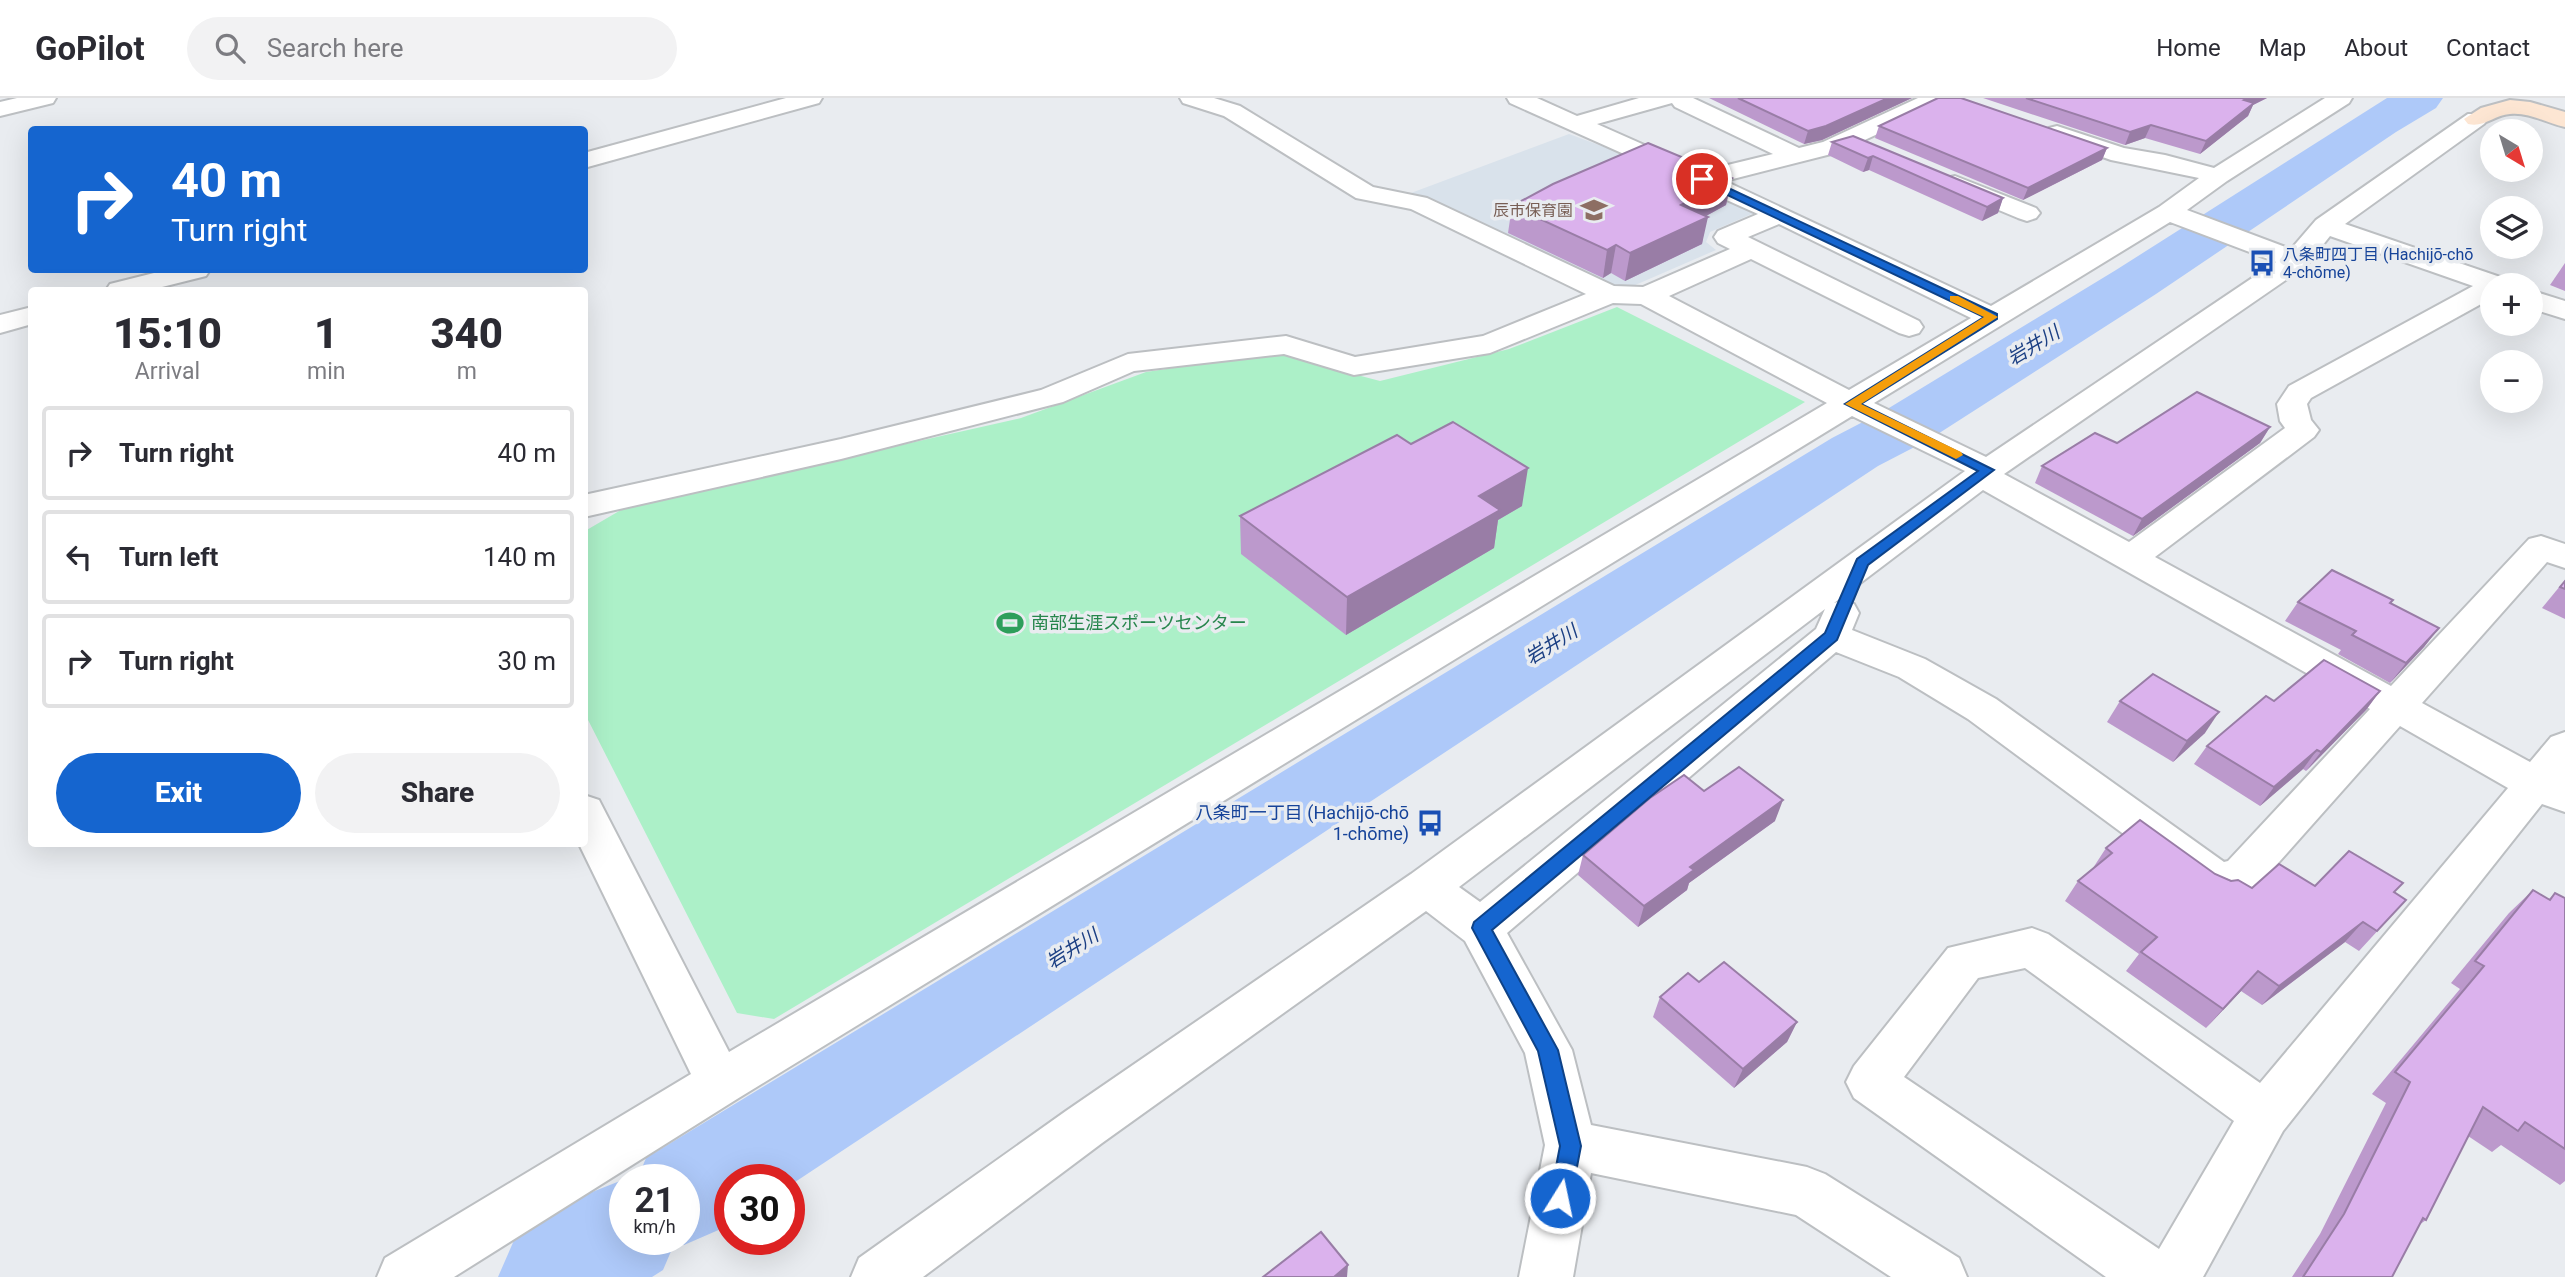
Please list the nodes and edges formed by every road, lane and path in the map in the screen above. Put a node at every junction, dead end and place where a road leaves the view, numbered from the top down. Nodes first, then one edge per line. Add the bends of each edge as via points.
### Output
1 (45, 98) edge
2 (811, 98) edge
3 (1191, 98) edge
4 (1518, 98) edge
5 (1936, 98) edge
6 (2341, 98) edge
7 (1673, 100) edge
8 (0, 109) edge
9 (2476, 119) joint
10 (2565, 120) edge
11 (1573, 124) junction
12 (2030, 124) edge
13 (1850, 139) junction
14 (1875, 149) edge
15 (1797, 156) junction
16 (588, 160) edge
17 (1939, 176) edge
18 (2218, 176) junction
19 (1702, 179) junction
20 (2028, 213) dead end
21 (1779, 214) junction
22 (2175, 215) junction
23 (2325, 226) junction
24 (1751, 249) junction
25 (2285, 256) junction
26 (184, 273) edge
27 (2480, 281) edge
28 (131, 287) edge
29 (1609, 294) junction
30 (2480, 294) edge
31 (1647, 296) junction
32 (2543, 303) edge
33 (2565, 311) edge
34 (28, 316) edge
35 (1992, 317) junction
36 (0, 324) edge
37 (1909, 327) dead end
38 (1860, 407) junction
39 (1981, 470) junction
40 (588, 505) edge
41 (2133, 557) junction
42 (2565, 557) edge
43 (1862, 563) junction
44 (1831, 636) junction
45 (2395, 705) junction
46 (2565, 747) edge
47 (2550, 790) edge
48 (588, 819) edge
49 (1427, 887) junction
50 (1481, 928) junction
51 (720, 1083) junction
52 (2265, 1115) junction
53 (1570, 1146) junction
54 (404, 1277) edge
55 (878, 1277) edge
56 (1546, 1277) edge
57 (1940, 1277) edge
58 (2152, 1277) edge
59 (2172, 1277) edge

1 - 8 street
2 - 16 street
3 - 29 street via 1232,111 1365,193 1418,203
4 - 11 street
5 - 13 street
6 - 18 street
7 - 11 street
7 - 15 street
9 - 10 street via 2495,108 2511,106
9 - 23 street
11 - 19 street
12 - 18 street via 2120,155
13 - 14 street
13 - 15 street
15 - 19 street
17 - 20 street
18 - 22 street
19 - 21 street
21 - 24 street via 1727,237
21 - 35 street
22 - 25 street
22 - 35 street
23 - 25 street
23 - 27 street
24 - 31 street
24 - 37 street
25 - 39 street
26 - 28 street
29 - 31 street
29 - 40 street via 1490,344 1353,366 1286,345 1128,363 1052,396
30 - 41 street via 2300,392 2292,404 2303,430
31 - 38 street
32 - 33 street
34 - 36 street
35 - 38 street
38 - 39 street
38 - 51 street
39 - 41 street
39 - 43 street
41 - 45 street
42 - 45 street via 2541,547
43 - 44 street
43 - 49 street
44 - 45 street via 1912,668 1982,709 2217,880 2240,877
44 - 50 street
45 - 47 street
46 - 47 street
47 - 52 street
48 - 51 street
49 - 50 street
49 - 55 street
50 - 53 street via 1548,1050
51 - 54 street
52 - 58 street via 2032,947 1965,961 1871,1082
52 - 59 street
53 - 56 street
53 - 57 street via 1807,1192

